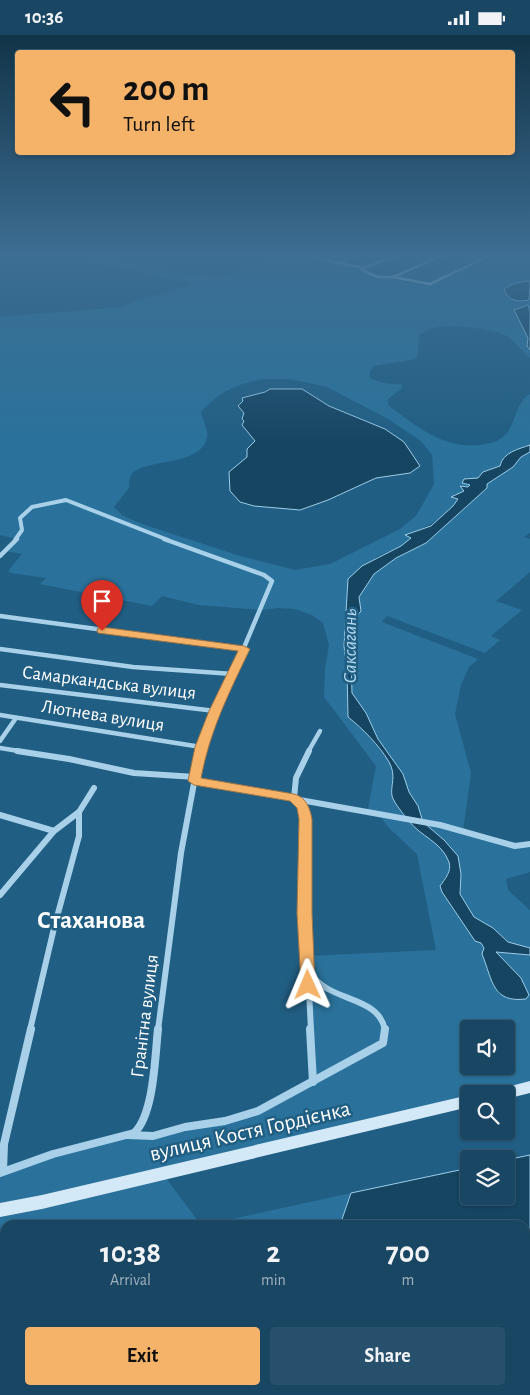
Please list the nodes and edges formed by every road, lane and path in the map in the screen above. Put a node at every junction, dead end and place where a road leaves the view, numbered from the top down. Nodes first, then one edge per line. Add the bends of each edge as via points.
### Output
1 (0, 556) edge
2 (0, 616) edge
3 (0, 649) edge
4 (244, 649) junction
5 (233, 674) junction
6 (0, 685) edge
7 (215, 711) junction
8 (0, 715) edge
9 (16, 718) junction
10 (320, 731) dead end
11 (0, 741) edge
12 (201, 747) junction
13 (0, 748) edge
14 (195, 779) junction
15 (94, 788) dead end
16 (294, 798) junction
17 (79, 812) junction
18 (0, 815) edge
19 (54, 831) junction
20 (530, 844) edge
21 (0, 895) edge
22 (307, 972) junction
23 (313, 1082) junction
24 (530, 1087) edge
25 (515, 1091) edge
26 (460, 1103) edge
27 (125, 1135) junction
28 (1, 1172) edge
29 (0, 1210) edge

1 - 4 street, Гранітна вулиця via 20,535 20,518 25,511 66,500 269,578 272,583
2 - 4 street
3 - 5 street via 133,667
4 - 5 street, Гранітна вулиця
5 - 7 street, Гранітна вулиця
6 - 7 street, Самаркандська вулиця
7 - 12 street, Гранітна вулиця
8 - 9 street, Лютнева вулиця
9 - 11 street
9 - 12 street, Лютнева вулиця
10 - 16 street via 298,769
12 - 14 street, Гранітна вулиця
13 - 14 street via 134,773
14 - 16 street
14 - 27 street, Гранітна вулиця via 181,853 149,1103 140,1127
15 - 17 street
16 - 20 street via 440,825 515,846
16 - 22 street via 305,813
17 - 19 street
17 - 28 street via 79,836 54,928
18 - 19 street
19 - 21 street
22 - 23 street
22 - 23 street via 328,989 380,1015 387,1028 386,1038 380,1047
23 - 27 street via 258,1111 225,1121 153,1136
24 - 25 main road
26 - 29 main road, вулиця Костя Гордієнка
27 - 28 street

